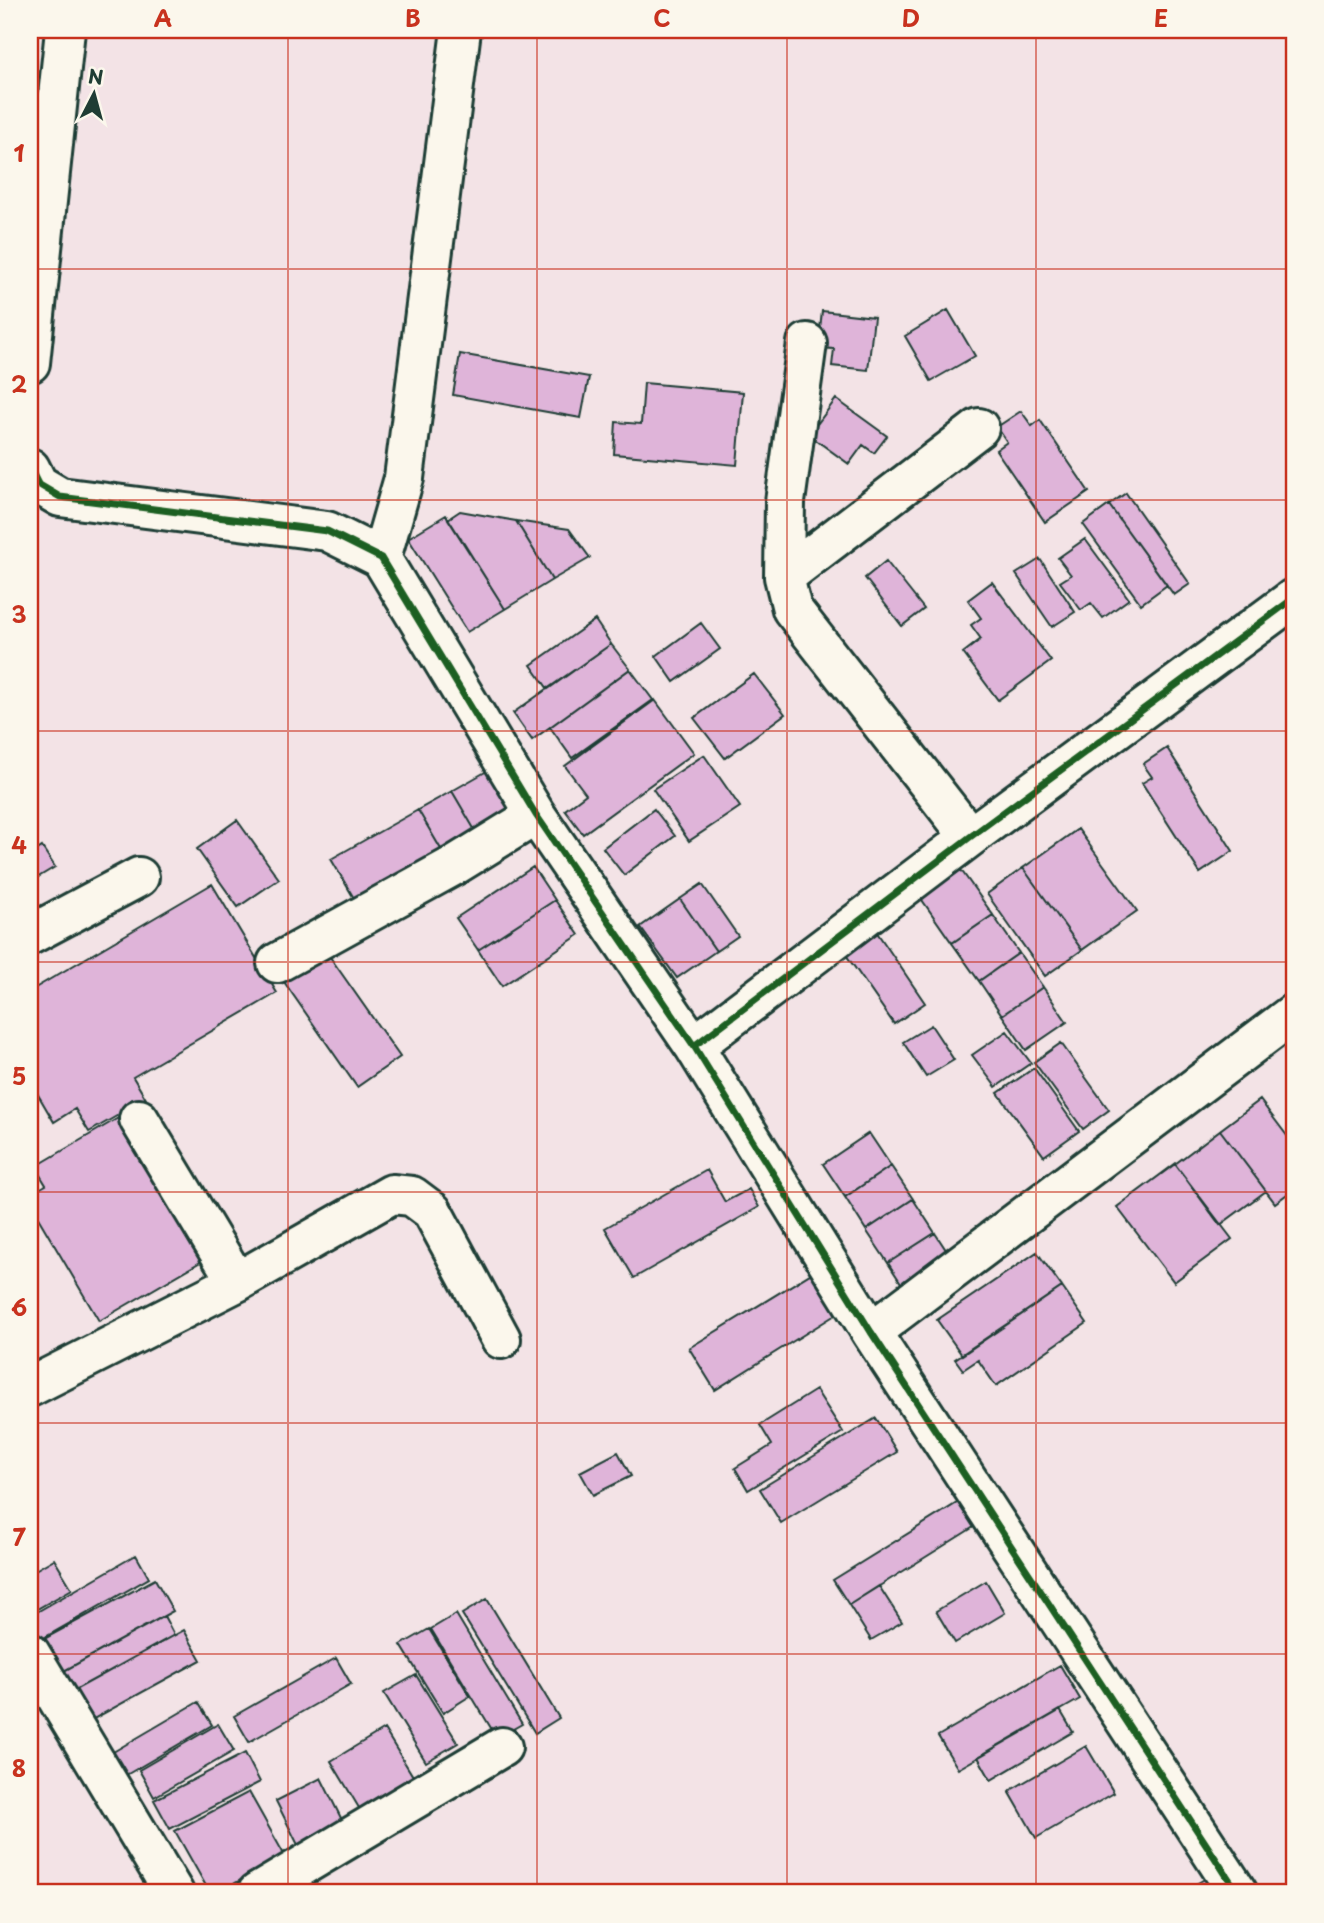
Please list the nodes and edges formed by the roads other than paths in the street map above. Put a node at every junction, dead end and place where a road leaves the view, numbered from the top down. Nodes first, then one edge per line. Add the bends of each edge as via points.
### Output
1 (65, 30) edge
2 (461, 30) edge
3 (807, 343) dead end
4 (30, 363) edge
5 (979, 428) dead end
6 (30, 468) edge
7 (381, 558) junction
8 (784, 577) junction
9 (1294, 598) edge
10 (536, 815) junction
11 (970, 837) junction
12 (139, 877) dead end
13 (30, 935) edge
14 (277, 964) dead end
15 (1294, 1013) edge
16 (694, 1046) junction
17 (139, 1119) dead end
18 (237, 1282) junction
19 (871, 1332) junction
20 (501, 1339) dead end
21 (30, 1387) edge
22 (30, 1653) edge
23 (41, 1695) edge
24 (502, 1747) dead end
25 (174, 1893) edge
26 (257, 1893) edge
27 (1238, 1893) edge

1 - 4 street
2 - 7 street via 404,478
3 - 8 street via 785,502
5 - 8 street
6 - 7 street via 38,484 60,496 327,531
7 - 10 street
8 - 11 street via 792,609
9 - 11 street
10 - 14 street
10 - 16 street
11 - 16 street
12 - 13 street
15 - 19 street
16 - 19 street
17 - 18 street
18 - 20 street via 392,1194 412,1196 432,1211
18 - 21 street
19 - 27 street
22 - 23 street
23 - 25 street
24 - 26 street

